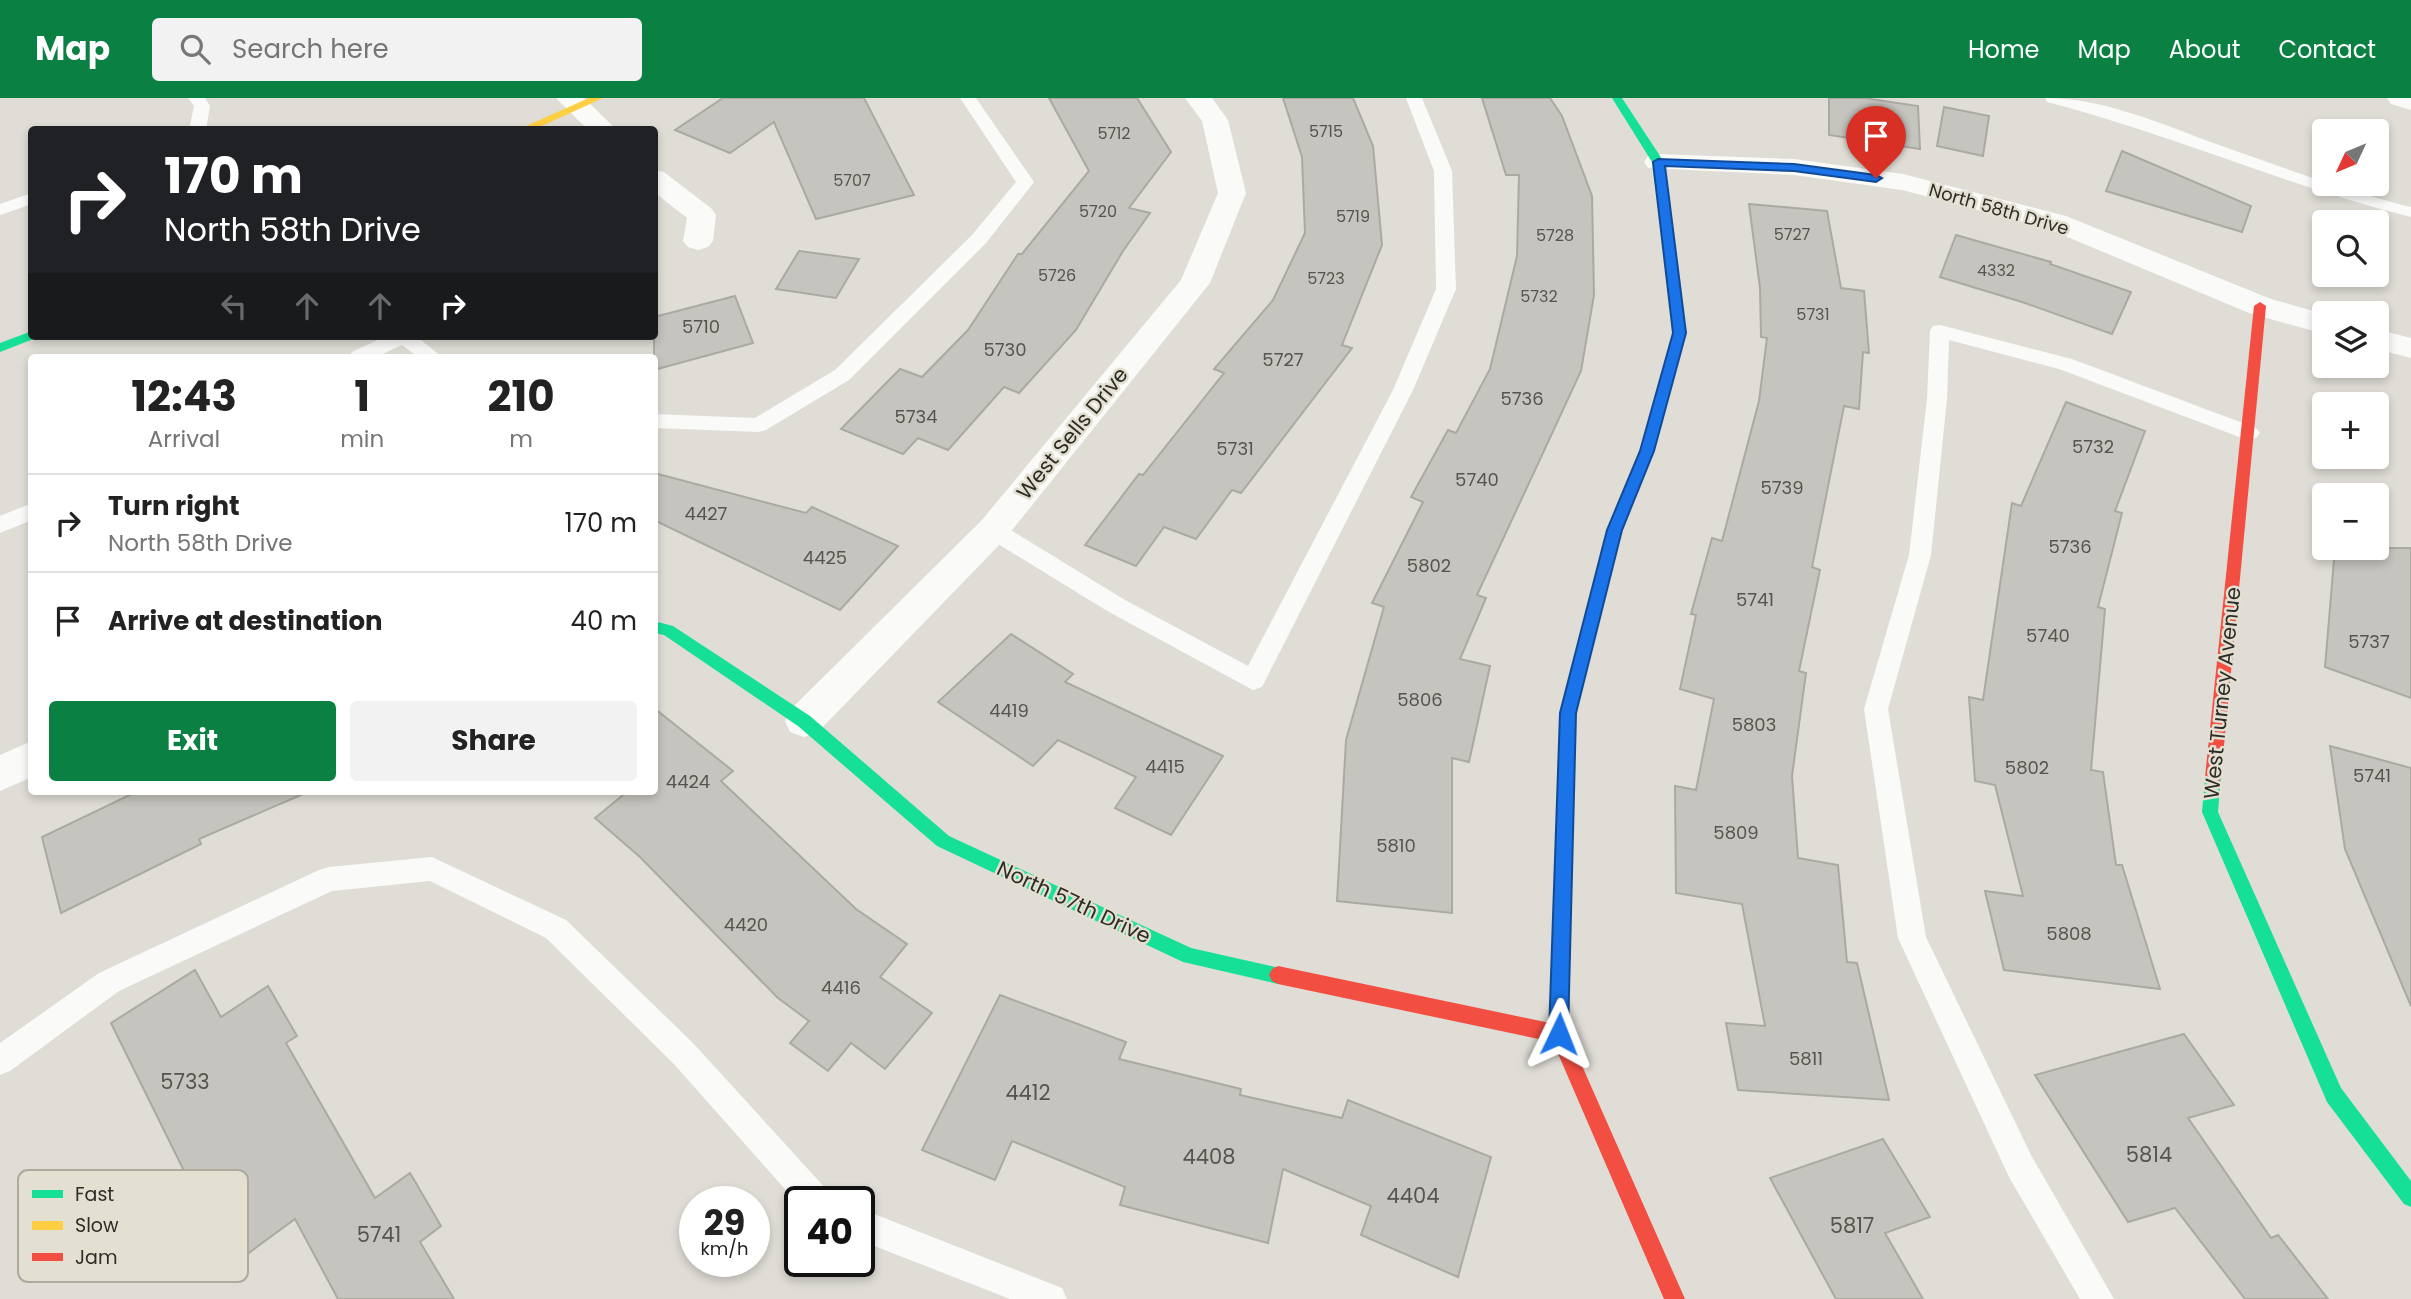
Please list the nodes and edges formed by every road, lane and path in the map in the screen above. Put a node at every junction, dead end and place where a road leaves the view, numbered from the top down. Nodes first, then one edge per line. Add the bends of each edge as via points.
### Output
1 (196, 98) edge
2 (968, 98) edge
3 (1198, 98) edge
4 (1414, 98) edge
5 (1617, 98) edge
6 (2053, 98) edge
7 (2400, 98) edge
8 (582, 100) edge
9 (2411, 102) edge
10 (198, 126) edge
11 (530, 126) edge
12 (601, 126) edge
13 (1658, 162) junction
14 (658, 181) edge
15 (28, 200) edge
16 (0, 210) edge
17 (2411, 212) edge
18 (698, 241) dead end
19 (2260, 306) junction
20 (2312, 321) edge
21 (28, 337) edge
22 (395, 340) edge
23 (409, 340) edge
24 (2389, 342) edge
25 (0, 348) edge
26 (2411, 348) edge
27 (365, 354) edge
28 (428, 354) edge
29 (658, 421) edge
30 (2249, 433) junction
31 (28, 513) edge
32 (0, 525) edge
33 (993, 530) junction
34 (658, 628) edge
35 (804, 721) junction
36 (28, 760) edge
37 (0, 774) edge
38 (1559, 1034) junction
39 (0, 1061) edge
40 (803, 1186) edge
41 (2411, 1197) edge
42 (875, 1230) edge
43 (1051, 1299) edge
44 (1675, 1299) edge
45 (2098, 1299) edge

1 - 10 lane via 202,106
2 - 29 lane via 1025,182 979,239 842,375 759,425
3 - 33 street, West Sells Drive via 1215,120 1232,193 1195,283
4 - 33 lane via 1443,171 1446,289 1403,390 1253,680 1117,606
5 - 13 street
6 - 17 lane via 2184,137 2363,202
7 - 9 street
8 - 11 street
8 - 12 street
13 - 19 street, North 58th Drive via 1794,167 1903,182 2056,222
13 - 38 street via 1680,333 1647,451 1615,530 1568,713
14 - 18 street via 702,215
15 - 16 lane
19 - 20 street, North 58th Drive
19 - 30 street, West Turney Avenue
21 - 25 street
22 - 27 lane
23 - 28 lane
24 - 26 street
30 - 41 street, West Turney Avenue via 2210,811 2334,1095
30 - 45 lane via 2065,364 1940,331 1920,555 1876,709 1912,938 2020,1166
31 - 32 lane
33 - 35 street, West Sells Drive
34 - 35 street, North 57th Drive via 668,630
35 - 38 street, North 57th Drive via 943,841 1189,956
36 - 37 street
38 - 44 street
39 - 40 lane via 108,982 329,878 432,869 556,929 683,1053
42 - 43 lane

